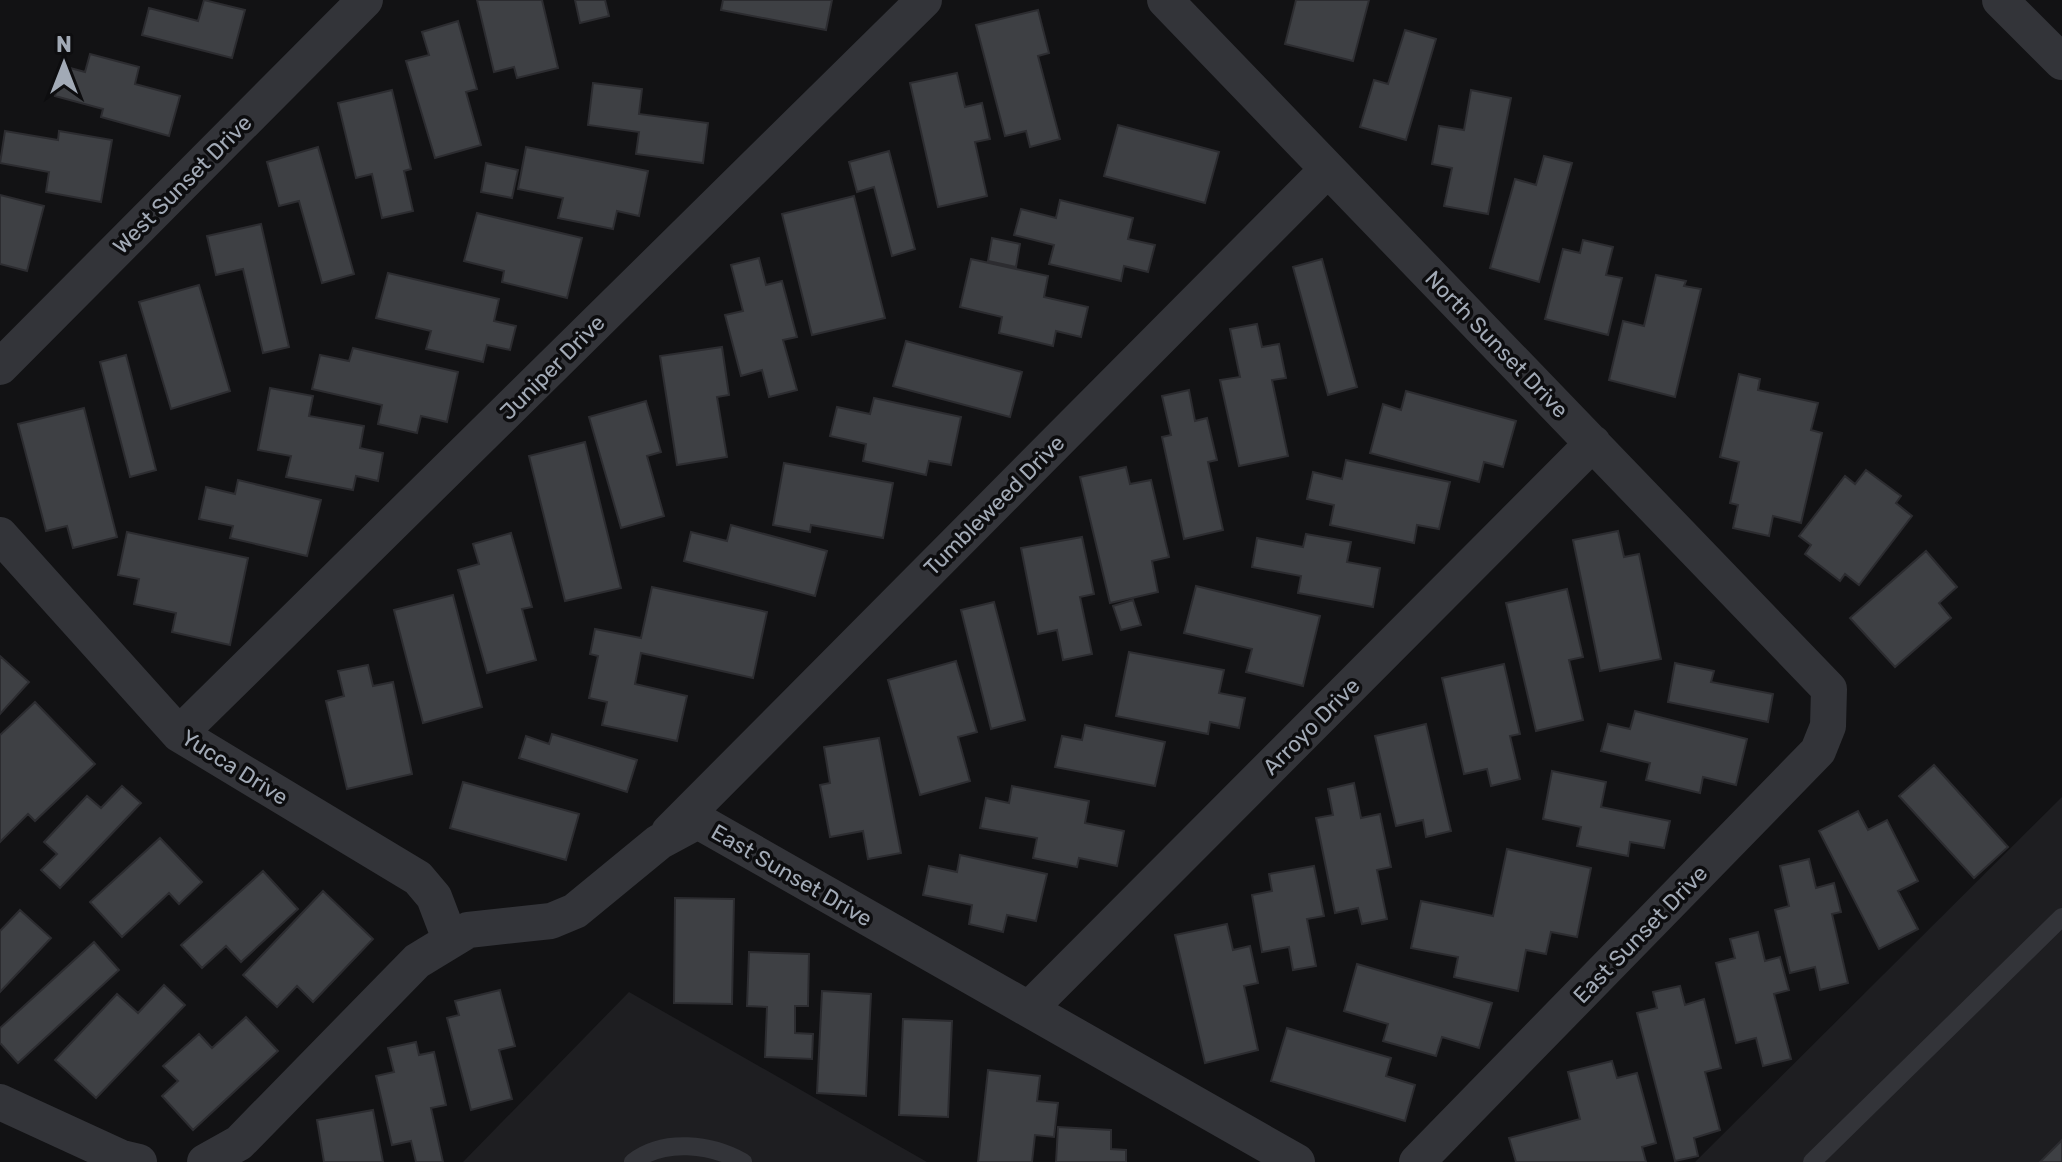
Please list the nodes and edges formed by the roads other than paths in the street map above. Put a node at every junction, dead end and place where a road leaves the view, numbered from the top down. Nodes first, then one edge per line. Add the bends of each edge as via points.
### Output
1 (365, 0) edge
2 (924, 0) edge
3 (1165, 0) edge
4 (2000, 0) edge
5 (2062, 62) edge
6 (1328, 169) junction
7 (0, 367) edge
8 (1593, 443) junction
9 (0, 535) edge
10 (1829, 689) joint
11 (179, 734) junction
12 (659, 842) junction
13 (2062, 917) edge
14 (450, 939) junction
15 (1029, 1009) junction
16 (0, 1102) edge
17 (139, 1162) edge
18 (205, 1162) edge
19 (633, 1162) edge
20 (743, 1162) edge
21 (1297, 1162) edge
22 (1417, 1162) edge
23 (1812, 1162) edge

1 - 7 street, West Sunset Drive
2 - 11 street, Juniper Drive
3 - 6 street, North Sunset Drive
4 - 5 street
6 - 8 street, North Sunset Drive
6 - 12 street, Tumbleweed Drive
8 - 10 street, North Sunset Drive
8 - 15 street, Arroyo Drive
9 - 11 street, Yucca Drive
10 - 22 street, East Sunset Drive via 1828,726 1818,751
11 - 14 street, Yucca Drive via 418,878 434,897
12 - 14 street, East Sunset Drive via 575,911 551,921 468,930
12 - 15 street, East Sunset Drive via 698,821
13 - 23 lane
14 - 18 street, East Sunset Drive via 417,961 239,1143
15 - 21 street, East Sunset Drive
16 - 17 street
19 - 20 lane via 667,1147 691,1145

